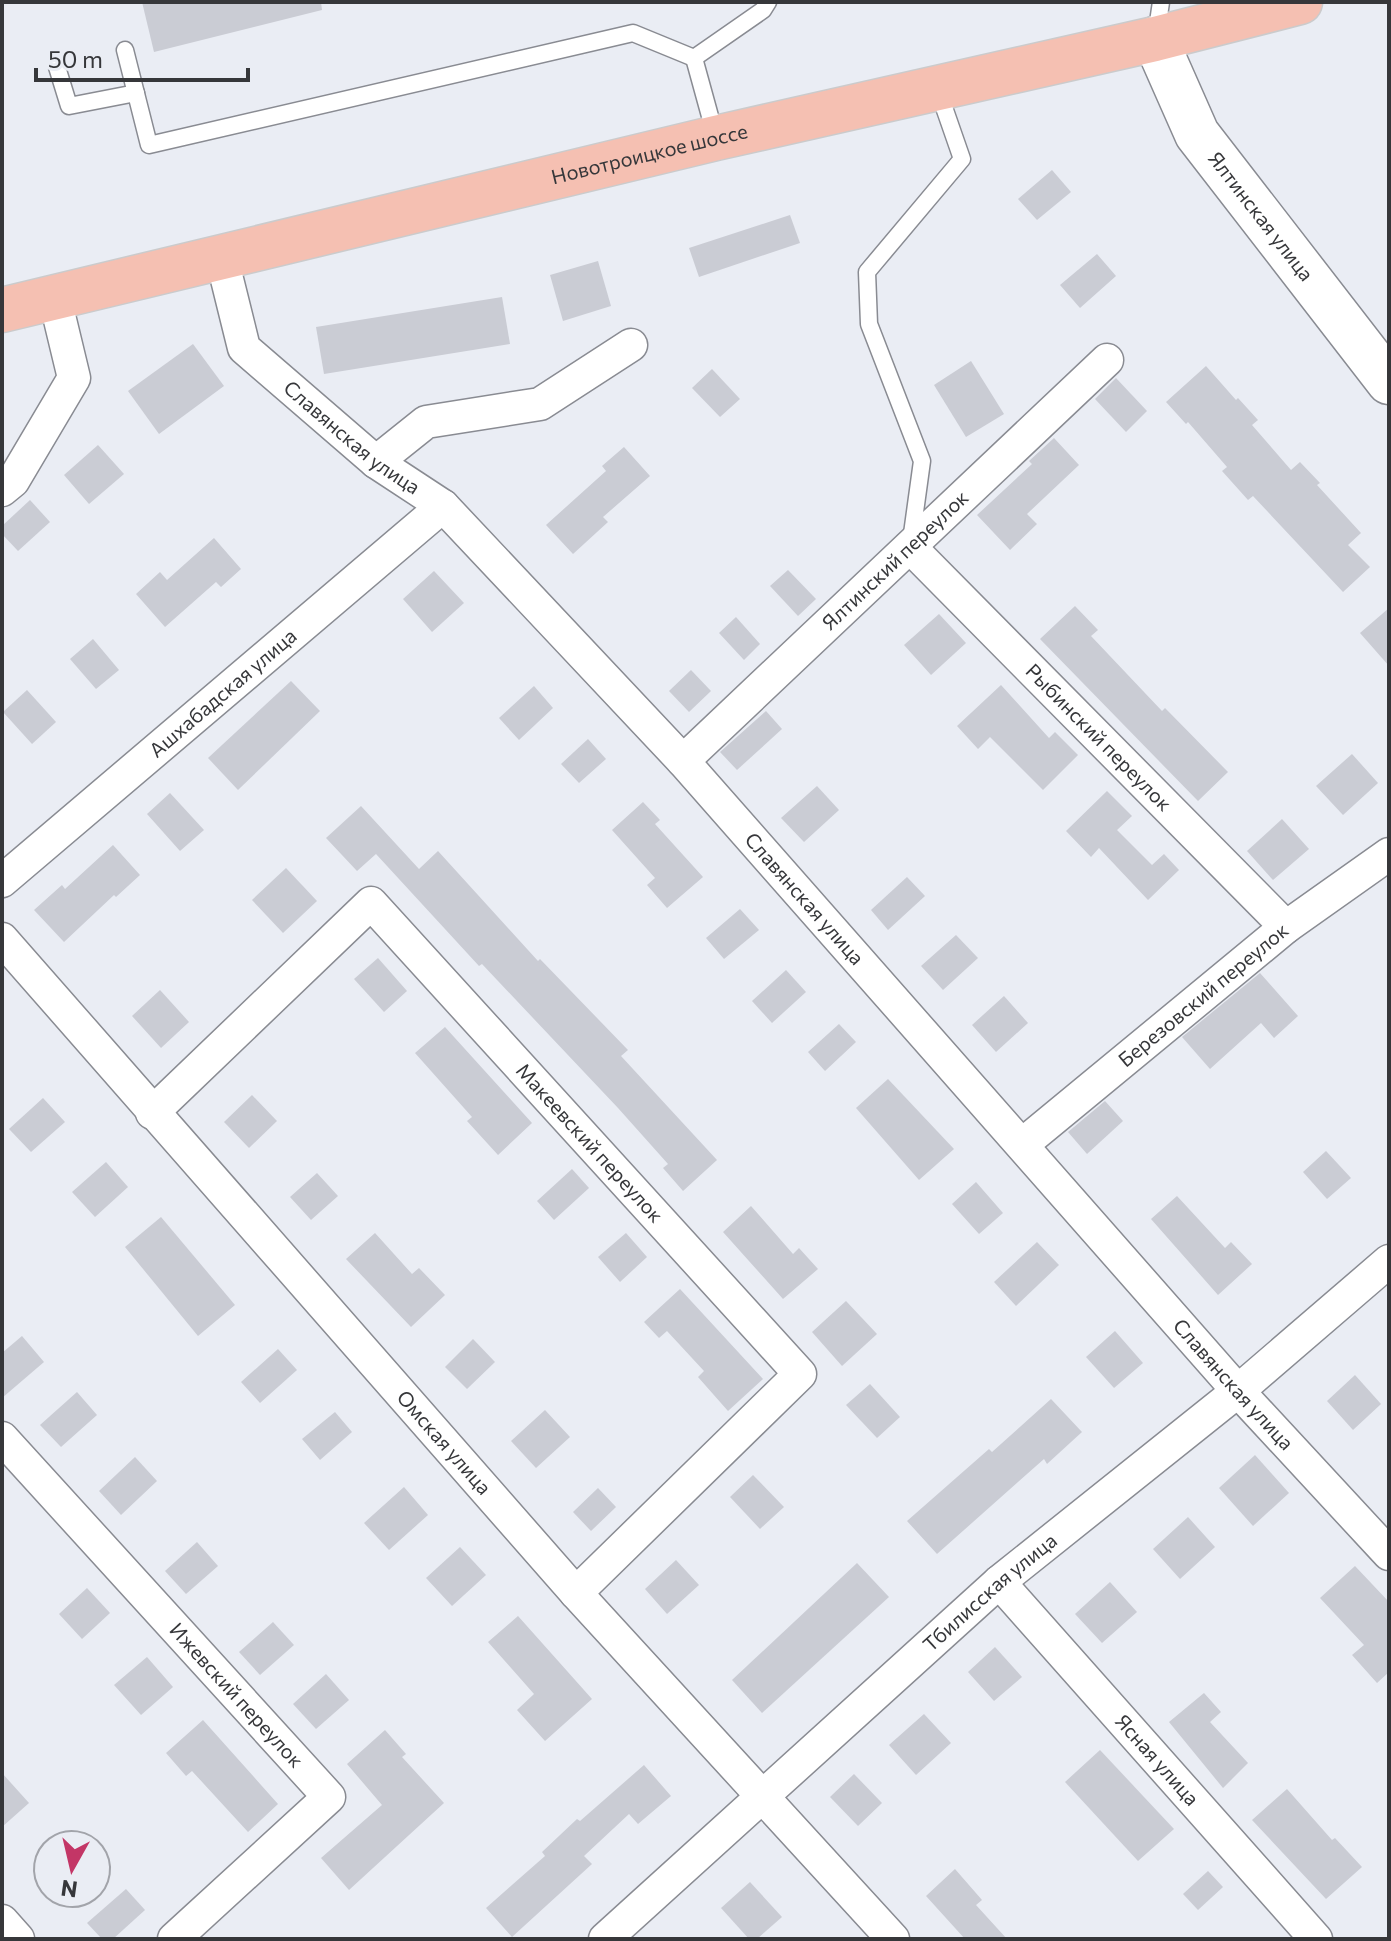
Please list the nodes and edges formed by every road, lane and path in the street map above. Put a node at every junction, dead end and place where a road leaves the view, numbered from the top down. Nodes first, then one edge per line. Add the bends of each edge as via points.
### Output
1 (768, 2) edge
2 (1300, 2) edge
3 (1158, 20) edge
4 (125, 50) dead end
5 (694, 58) junction
6 (57, 67) dead end
7 (937, 87) junction
8 (136, 93) junction
9 (716, 138) junction
10 (222, 259) junction
11 (55, 299) junction
12 (2, 310) edge
13 (631, 345) dead end
14 (1107, 360) dead end
15 (1389, 382) edge
16 (376, 462) junction
17 (2, 490) edge
18 (443, 506) junction
19 (910, 547) junction
20 (683, 761) junction
21 (1389, 854) edge
22 (2, 881) edge
23 (1286, 927) junction
24 (2, 939) edge
25 (152, 1113) junction
26 (1023, 1144) junction
27 (1389, 1261) edge
28 (1238, 1391) junction
29 (2, 1438) edge
30 (1389, 1554) edge
31 (999, 1582) junction
32 (576, 1593) junction
33 (763, 1798) junction
34 (2, 1921) edge
35 (18, 1939) edge
36 (174, 1939) edge
37 (605, 1939) edge
38 (893, 1939) edge
39 (1316, 1939) edge

1 - 5 lane
2 - 3 main road, Новотроицкое шоссе
3 - 7 main road, Новотроицкое шоссе
3 - 15 main road, Ялтинская улица via 1197,134
4 - 8 lane
5 - 8 lane via 633,33 149,145
5 - 9 lane
6 - 8 lane via 69,106
7 - 9 main road, Новотроицкое шоссе
7 - 19 lane via 962,159 867,272 869,324 922,461
9 - 10 main road, Новотроицкое шоссе
10 - 11 main road, Новотроицкое шоссе
10 - 16 street, Славянская улица via 244,348
11 - 12 main road, Новотроицкое шоссе
11 - 17 street via 74,378 13,481
13 - 16 street via 540,404 426,422
14 - 19 street, Ялтинский переулок
16 - 18 street, Славянская улица
18 - 20 street, Славянская улица
18 - 22 street, Ашхабадская улица
19 - 20 street, Ялтинский переулок
19 - 23 street, Рыбинский переулок
20 - 26 street, Славянская улица
21 - 23 street, Березовский переулок
23 - 26 street, Березовский переулок
24 - 25 street, Омская улица
25 - 32 street, Омская улица
25 - 32 street, Макеевский переулок via 371,903 800,1374
26 - 28 street, Славянская улица
27 - 28 street, Тбилисская улица
28 - 30 street, Славянская улица
28 - 31 street, Тбилисская улица
29 - 36 street, Ижевский переулок via 329,1797
31 - 33 street, Тбилисская улица
31 - 39 street, Ясная улица
32 - 33 street, Омская улица
33 - 37 street, Тбилисская улица
33 - 38 street, Омская улица
34 - 35 street

